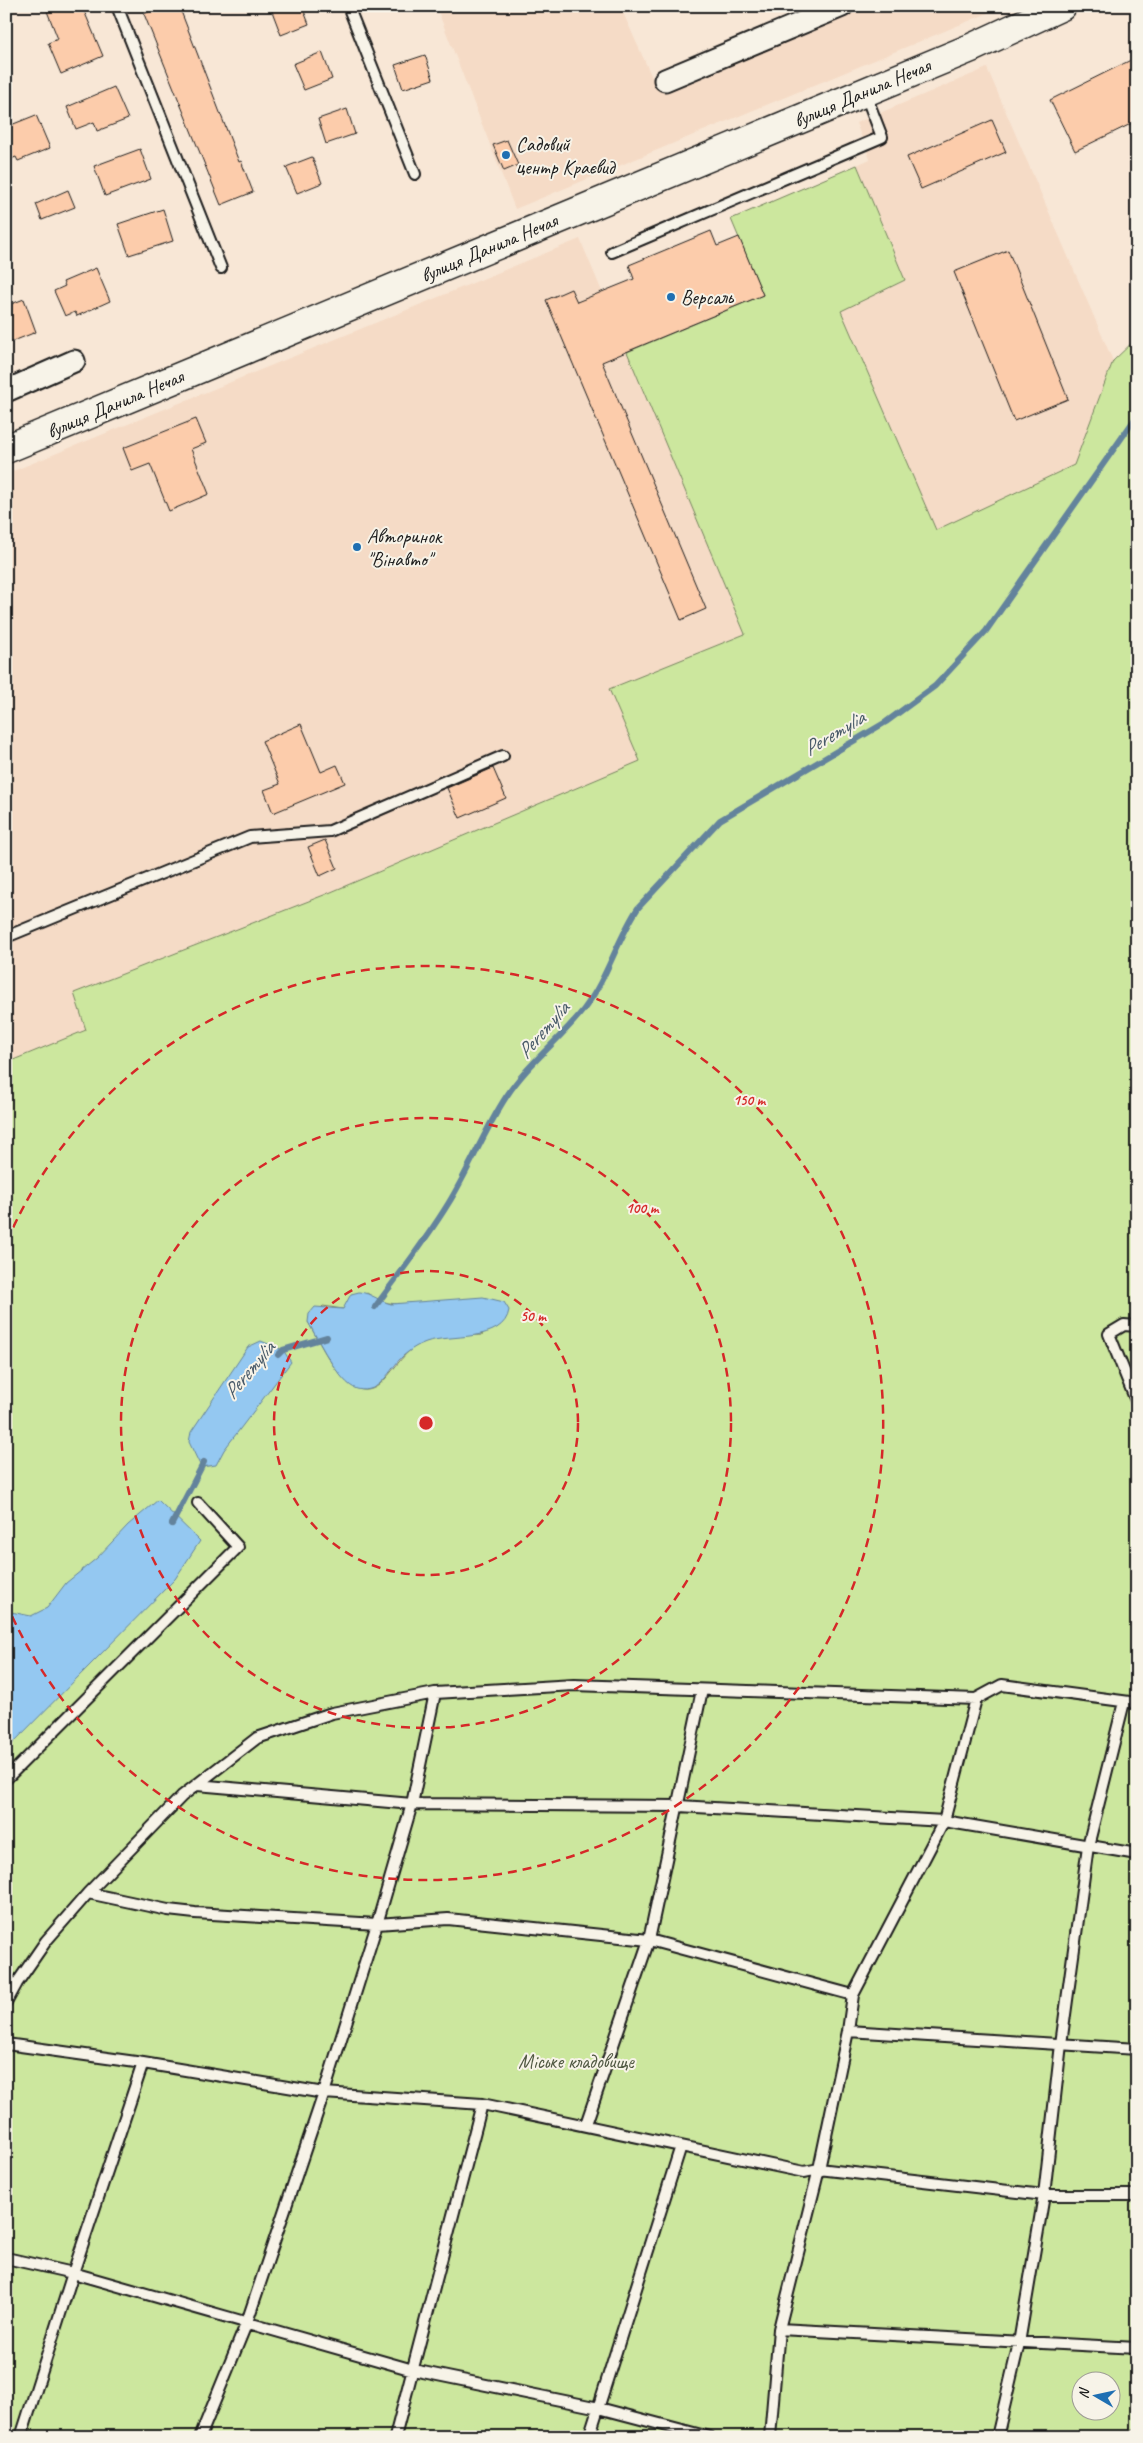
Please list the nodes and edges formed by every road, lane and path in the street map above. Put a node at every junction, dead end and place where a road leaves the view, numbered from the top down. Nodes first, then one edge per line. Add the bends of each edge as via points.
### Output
1 (118, 6) edge
2 (348, 6) edge
3 (842, 6) edge
4 (1062, 6) edge
5 (1081, 6) edge
6 (971, 48) junction
7 (665, 80) dead end
8 (864, 92) junction
9 (415, 174) dead end
10 (612, 252) dead end
11 (221, 268) dead end
12 (74, 361) dead end
13 (6, 391) edge
14 (6, 450) edge
15 (503, 756) dead end
16 (6, 937) edge
17 (1137, 1326) edge
18 (1137, 1403) edge
19 (198, 1503) dead end
20 (702, 1690) junction
21 (435, 1693) junction
22 (976, 1699) junction
23 (1124, 1702) junction
24 (1137, 1703) edge
25 (6, 1779) edge
26 (197, 1785) junction
27 (412, 1804) junction
28 (679, 1806) junction
29 (944, 1821) junction
30 (1088, 1846) junction
31 (1137, 1854) edge
32 (88, 1893) junction
33 (378, 1924) junction
34 (649, 1940) junction
35 (853, 1995) junction
36 (6, 2004) edge
37 (848, 2031) junction
38 (6, 2044) edge
39 (1061, 2044) junction
40 (1137, 2049) edge
41 (143, 2063) junction
42 (324, 2093) junction
43 (482, 2104) junction
44 (586, 2124) junction
45 (680, 2146) junction
46 (818, 2169) junction
47 (1044, 2195) junction
48 (1137, 2195) edge
49 (6, 2258) edge
50 (73, 2273) junction
51 (247, 2322) junction
52 (779, 2329) junction
53 (1019, 2343) junction
54 (1137, 2348) edge
55 (413, 2370) junction
56 (599, 2408) junction
57 (21, 2437) edge
58 (200, 2437) edge
59 (395, 2437) edge
60 (589, 2437) edge
61 (709, 2437) edge
62 (770, 2437) edge
63 (997, 2437) edge

1 - 11 lane
2 - 9 lane
3 - 7 street
4 - 6 main road
5 - 6 main road
6 - 8 main road, вулиця Данила Нечая
8 - 10 lane via 882,138
8 - 14 main road, вулиця Данила Нечая
12 - 13 street
15 - 16 lane via 330,831 250,837
17 - 18 lane via 1124,1325 1109,1334
19 - 25 lane via 238,1547
20 - 21 lane via 574,1685
20 - 22 lane
20 - 28 lane
21 - 26 lane via 332,1713 257,1738
21 - 27 lane
22 - 23 lane via 1002,1685
22 - 29 lane
23 - 24 lane
23 - 30 lane
26 - 27 lane
26 - 32 lane via 182,1796
27 - 28 lane
27 - 33 lane
28 - 29 lane
28 - 34 lane
29 - 30 lane
29 - 35 lane
30 - 31 lane
30 - 39 lane
32 - 33 lane via 195,1913
32 - 36 lane via 46,1941
33 - 34 lane via 448,1919
33 - 42 lane
34 - 35 lane
34 - 44 lane
35 - 37 lane
37 - 39 lane
37 - 46 lane
38 - 41 lane
39 - 40 lane
39 - 47 lane
41 - 42 lane
41 - 50 lane
42 - 43 lane
42 - 51 lane
43 - 44 lane
43 - 55 lane
44 - 45 lane
45 - 46 lane via 804,2172
45 - 56 lane
46 - 47 lane
46 - 52 lane
47 - 48 lane
47 - 53 lane
49 - 50 lane
50 - 51 lane
50 - 57 lane
51 - 55 lane
51 - 58 lane
52 - 53 lane
52 - 62 lane
53 - 54 lane
53 - 63 lane
55 - 56 lane
55 - 59 lane
56 - 60 lane
56 - 61 lane

